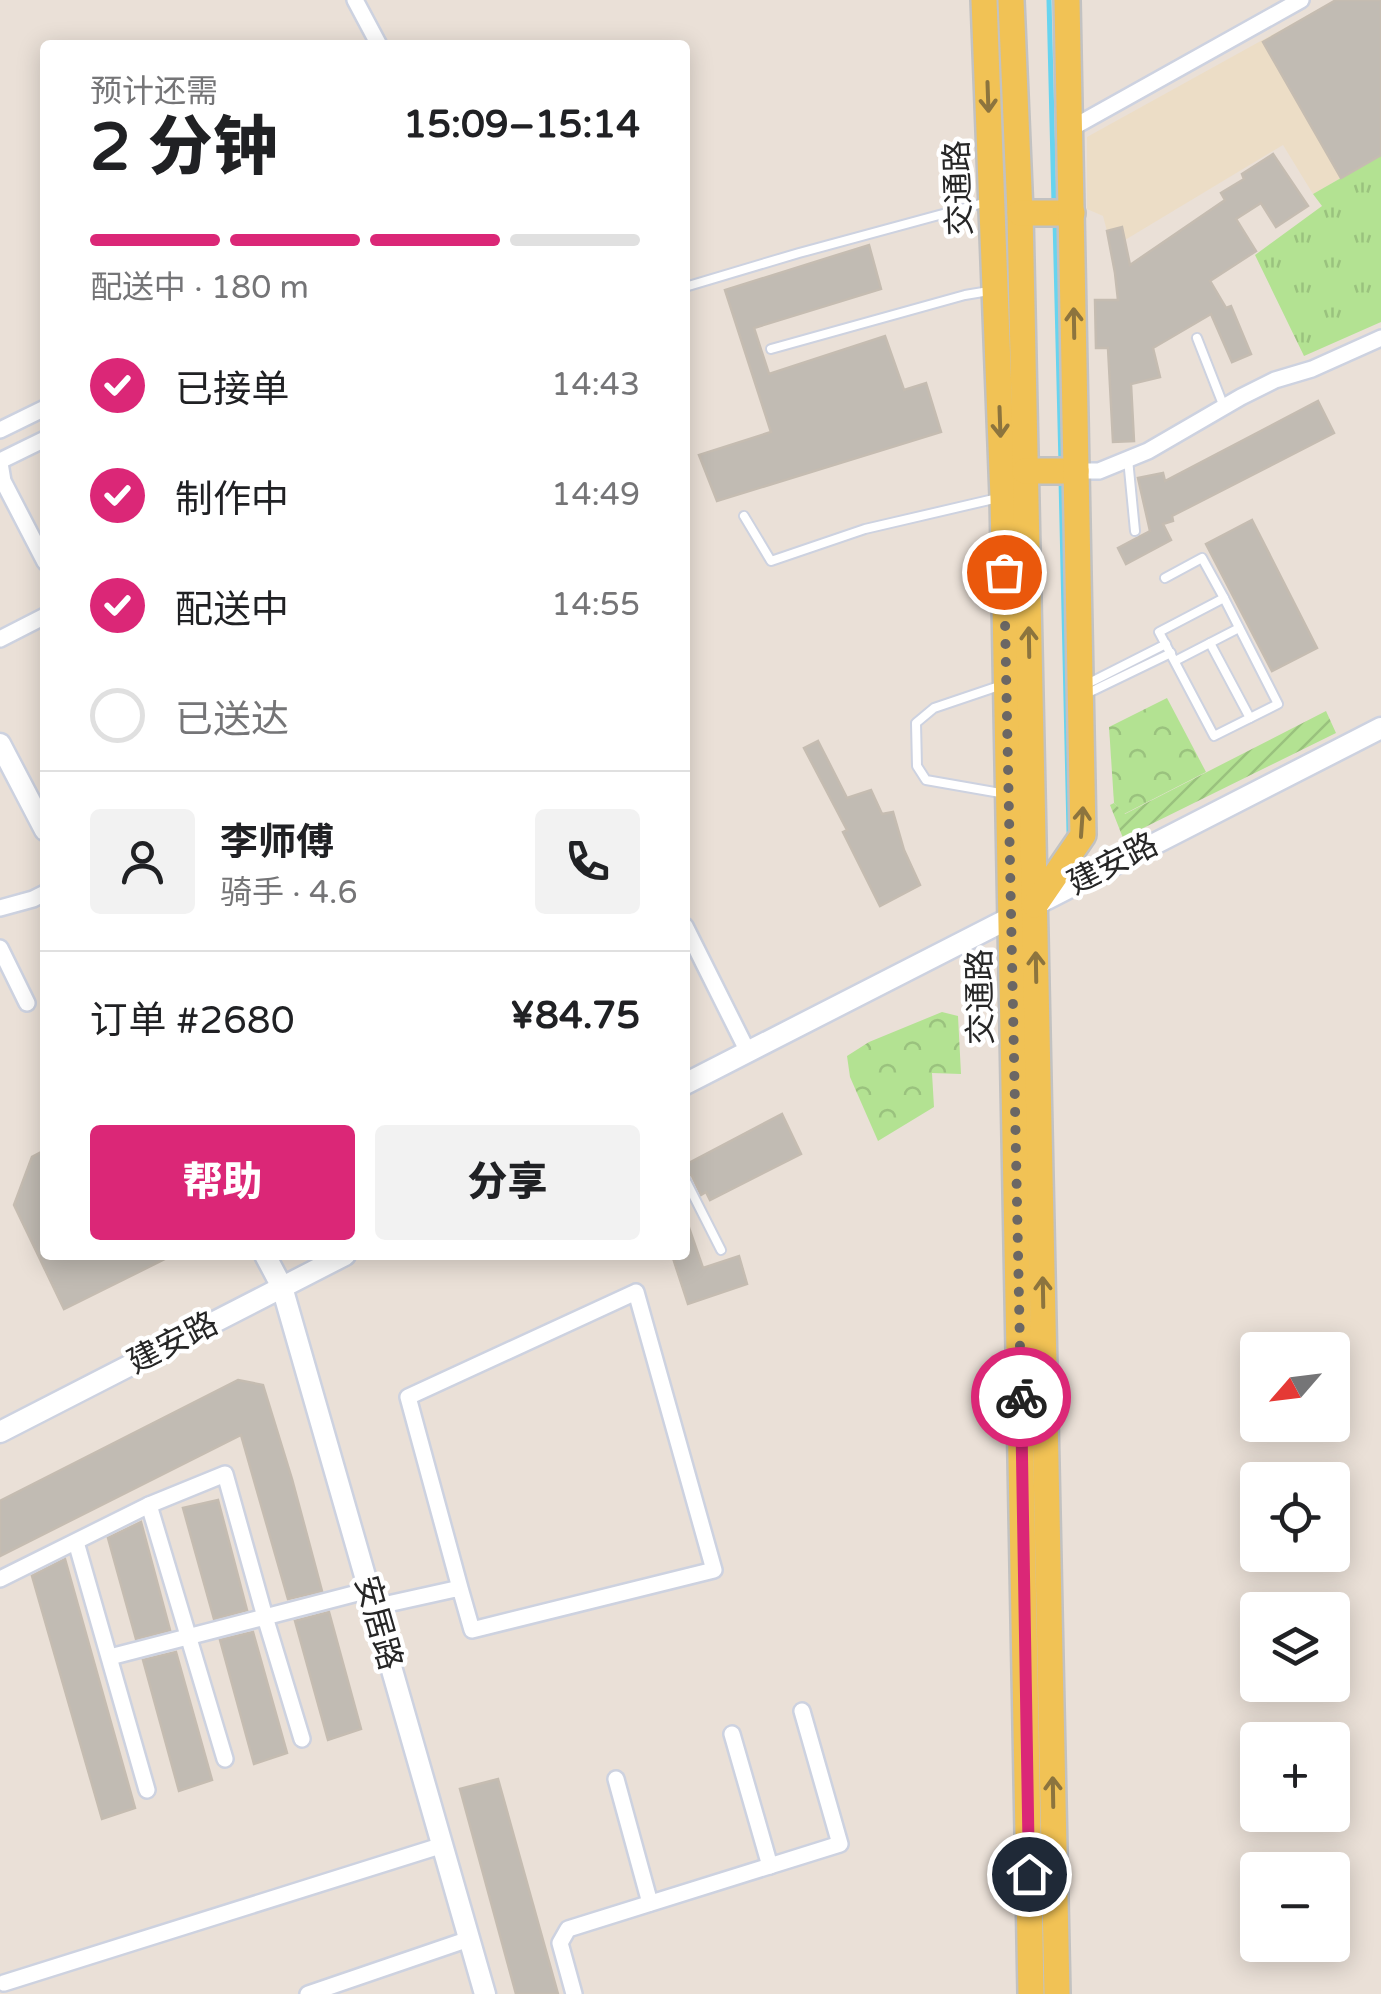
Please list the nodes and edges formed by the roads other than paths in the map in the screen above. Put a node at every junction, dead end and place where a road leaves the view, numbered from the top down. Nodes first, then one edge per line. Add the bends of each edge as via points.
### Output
1 (355, 0) edge
2 (984, 0) edge
3 (1011, 0) edge
4 (1068, 0) edge
5 (1301, 0) edge
6 (375, 40) edge
7 (1070, 129) junction
8 (992, 201) junction
9 (1020, 213) junction
10 (1072, 213) junction
11 (690, 286) edge
12 (995, 290) junction
13 (1197, 338) dead end
14 (1381, 338) edge
15 (771, 349) dead end
16 (1224, 407) junction
17 (40, 410) edge
18 (0, 430) edge
19 (40, 442) edge
20 (1128, 458) junction
21 (0, 462) edge
22 (1025, 471) junction
23 (1076, 471) junction
24 (1003, 497) junction
25 (744, 516) dead end
26 (1135, 531) dead end
27 (40, 552) edge
28 (1165, 578) dead end
29 (1224, 598) junction
30 (40, 619) edge
31 (1239, 628) junction
32 (0, 639) edge
33 (1210, 643) junction
34 (1170, 653) junction
35 (1006, 684) junction
36 (1080, 693) junction
37 (1250, 718) junction
38 (1381, 728) edge
39 (0, 744) edge
40 (1008, 794) junction
41 (40, 820) edge
42 (40, 896) edge
43 (1035, 905) junction
44 (0, 908) edge
45 (1012, 918) junction
46 (690, 936) edge
47 (0, 948) edge
48 (27, 1002) dead end
49 (748, 1052) junction
50 (690, 1081) edge
51 (690, 1189) edge
52 (722, 1250) dead end
53 (268, 1260) edge
54 (335, 1260) edge
55 (282, 1287) junction
56 (0, 1432) edge
57 (149, 1505) junction
58 (76, 1542) junction
59 (0, 1579) edge
60 (460, 1588) junction
61 (371, 1599) junction
62 (265, 1618) junction
63 (188, 1637) junction
64 (110, 1657) junction
65 (802, 1710) dead end
66 (732, 1734) dead end
67 (302, 1739) dead end
68 (224, 1759) dead end
69 (616, 1779) dead end
70 (147, 1790) dead end
71 (442, 1845) junction
72 (770, 1866) junction
73 (650, 1903) junction
74 (469, 1939) junction
75 (4, 1983) dead end
76 (308, 1994) edge
77 (485, 1994) edge
78 (574, 1994) edge
79 (1031, 1994) edge
80 (1057, 1994) edge

1 - 6 street
2 -> 8 main road, 交通路
3 - 9 main road, 交通路
4 - 7 main road
5 - 7 street
7 - 10 main road
8 - 11 lane
8 - 12 main road, 交通路
9 - 10 main road
9 - 22 main road, 交通路
23 -> 10 main road
12 - 15 lane
12 -> 24 main road, 交通路
13 - 16 lane
14 - 16 street
16 - 20 street
17 - 18 street
19 - 21 street
20 - 23 street via 1099,471
20 - 26 lane
21 - 27 street
22 - 23 main road
43 -> 22 main road, 交通路
23 - 36 main road
24 - 25 lane via 864,529 771,561
24 - 35 main road, 交通路
28 - 29 lane via 1202,558
29 - 31 lane
29 - 34 lane via 1159,632
30 - 32 street
31 - 33 lane
31 - 37 lane via 1278,704
33 - 34 lane
33 - 37 lane
34 - 36 lane
34 - 37 lane via 1214,736
35 - 40 main road, 交通路
35 - 40 lane via 934,708 916,723 917,766 926,780
43 -> 36 main road via 1084,835
38 - 43 street, 建安路
39 - 41 street
40 - 45 main road, 交通路
42 - 44 street
43 - 45 street, 建安路
80 -> 43 main road, 交通路
45 - 49 street, 建安路
45 - 79 main road, 交通路
46 - 49 street
47 - 48 street
49 - 50 street, 建安路
51 - 52 lane
53 - 55 street, 安居路
54 - 55 street, 建安路
55 - 56 street, 建安路
55 - 61 street, 安居路
57 - 58 street
57 - 62 street via 225,1474
57 - 63 street
58 - 59 street
58 - 64 street
60 - 60 street via 472,1630 714,1570 636,1292 408,1398
60 - 61 street
61 - 62 street
61 - 71 street, 安居路
62 - 63 street
62 - 67 street
63 - 64 street
63 - 68 street
64 - 70 street
65 - 72 street via 840,1844
66 - 72 street
69 - 73 street
71 - 74 street, 安居路
71 - 75 street
72 - 73 street
73 - 78 street via 568,1929 560,1944
74 - 76 street
74 - 77 street, 安居路

